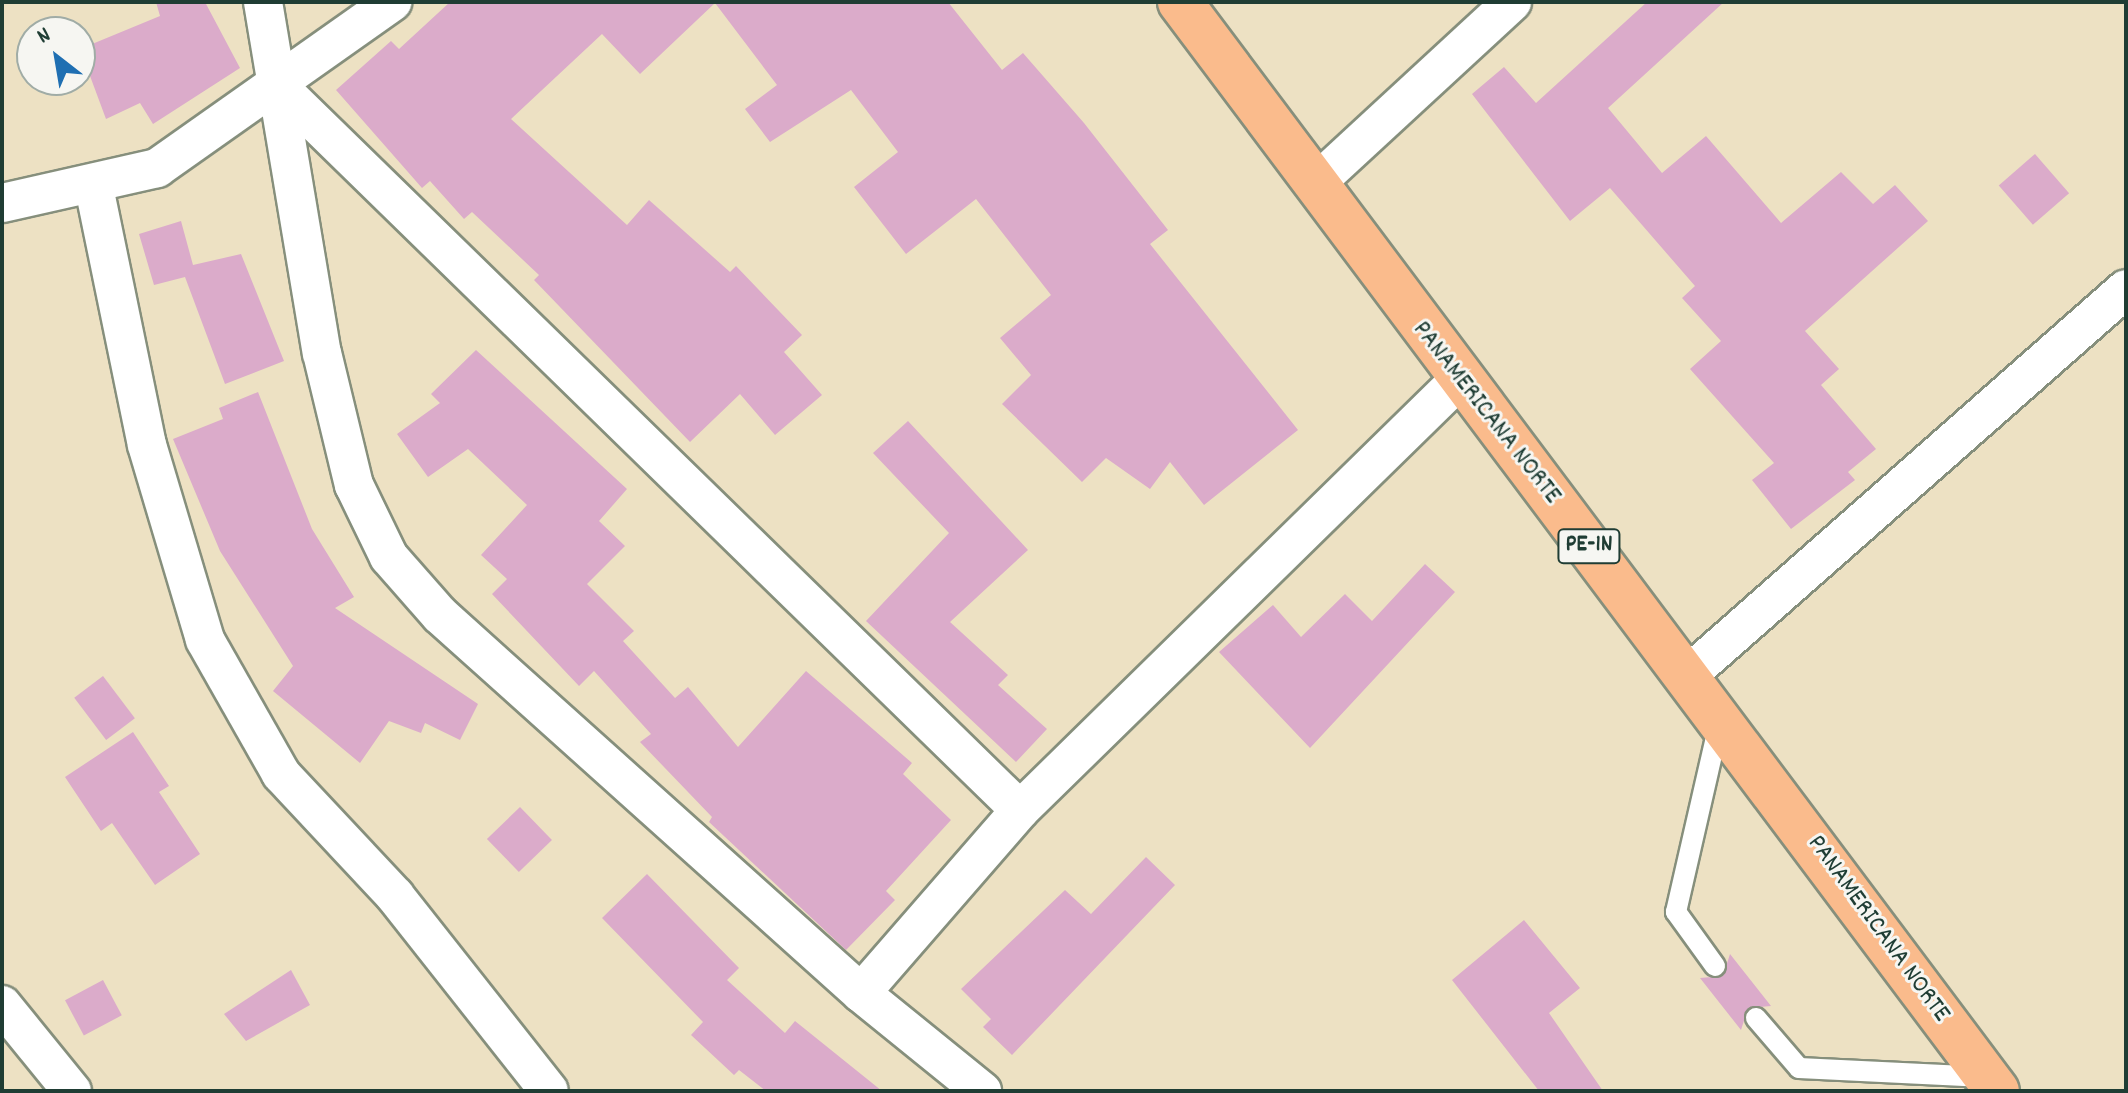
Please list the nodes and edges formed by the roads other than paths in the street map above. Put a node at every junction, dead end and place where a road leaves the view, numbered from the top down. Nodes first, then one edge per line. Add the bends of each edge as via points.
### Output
1 (263, 2) edge
2 (392, 2) edge
3 (1180, 2) edge
4 (1512, 2) edge
5 (277, 85) junction
6 (1315, 184) junction
7 (94, 187) junction
8 (2, 203) edge
9 (2126, 289) edge
10 (1459, 380) junction
11 (1689, 674) junction
12 (1721, 716) junction
13 (1020, 810) junction
14 (1715, 966) dead end
15 (861, 993) junction
16 (2, 1005) edge
17 (1756, 1018) dead end
18 (1991, 1084) edge
19 (72, 1091) edge
20 (549, 1091) edge
21 (982, 1091) edge

1 - 5 street
2 - 5 street
3 - 6 highway, PANAMERICANA NORTE / PE-1N
4 - 6 street
5 - 7 street via 157,168
5 - 13 street
5 - 15 street via 322,353 354,485 389,557 440,615
6 - 10 highway, PANAMERICANA NORTE / PE-1N
7 - 8 street
7 - 20 street via 147,445 205,640 281,774 395,896
9 - 11 street
10 - 11 highway, PANAMERICANA NORTE / PE-1N
10 - 13 street
11 - 12 highway, PANAMERICANA NORTE / PE-1N
12 - 14 lane via 1676,912
12 - 18 highway, PANAMERICANA NORTE / PE-1N
13 - 15 street
15 - 21 street
16 - 19 street
17 - 18 lane via 1799,1068

